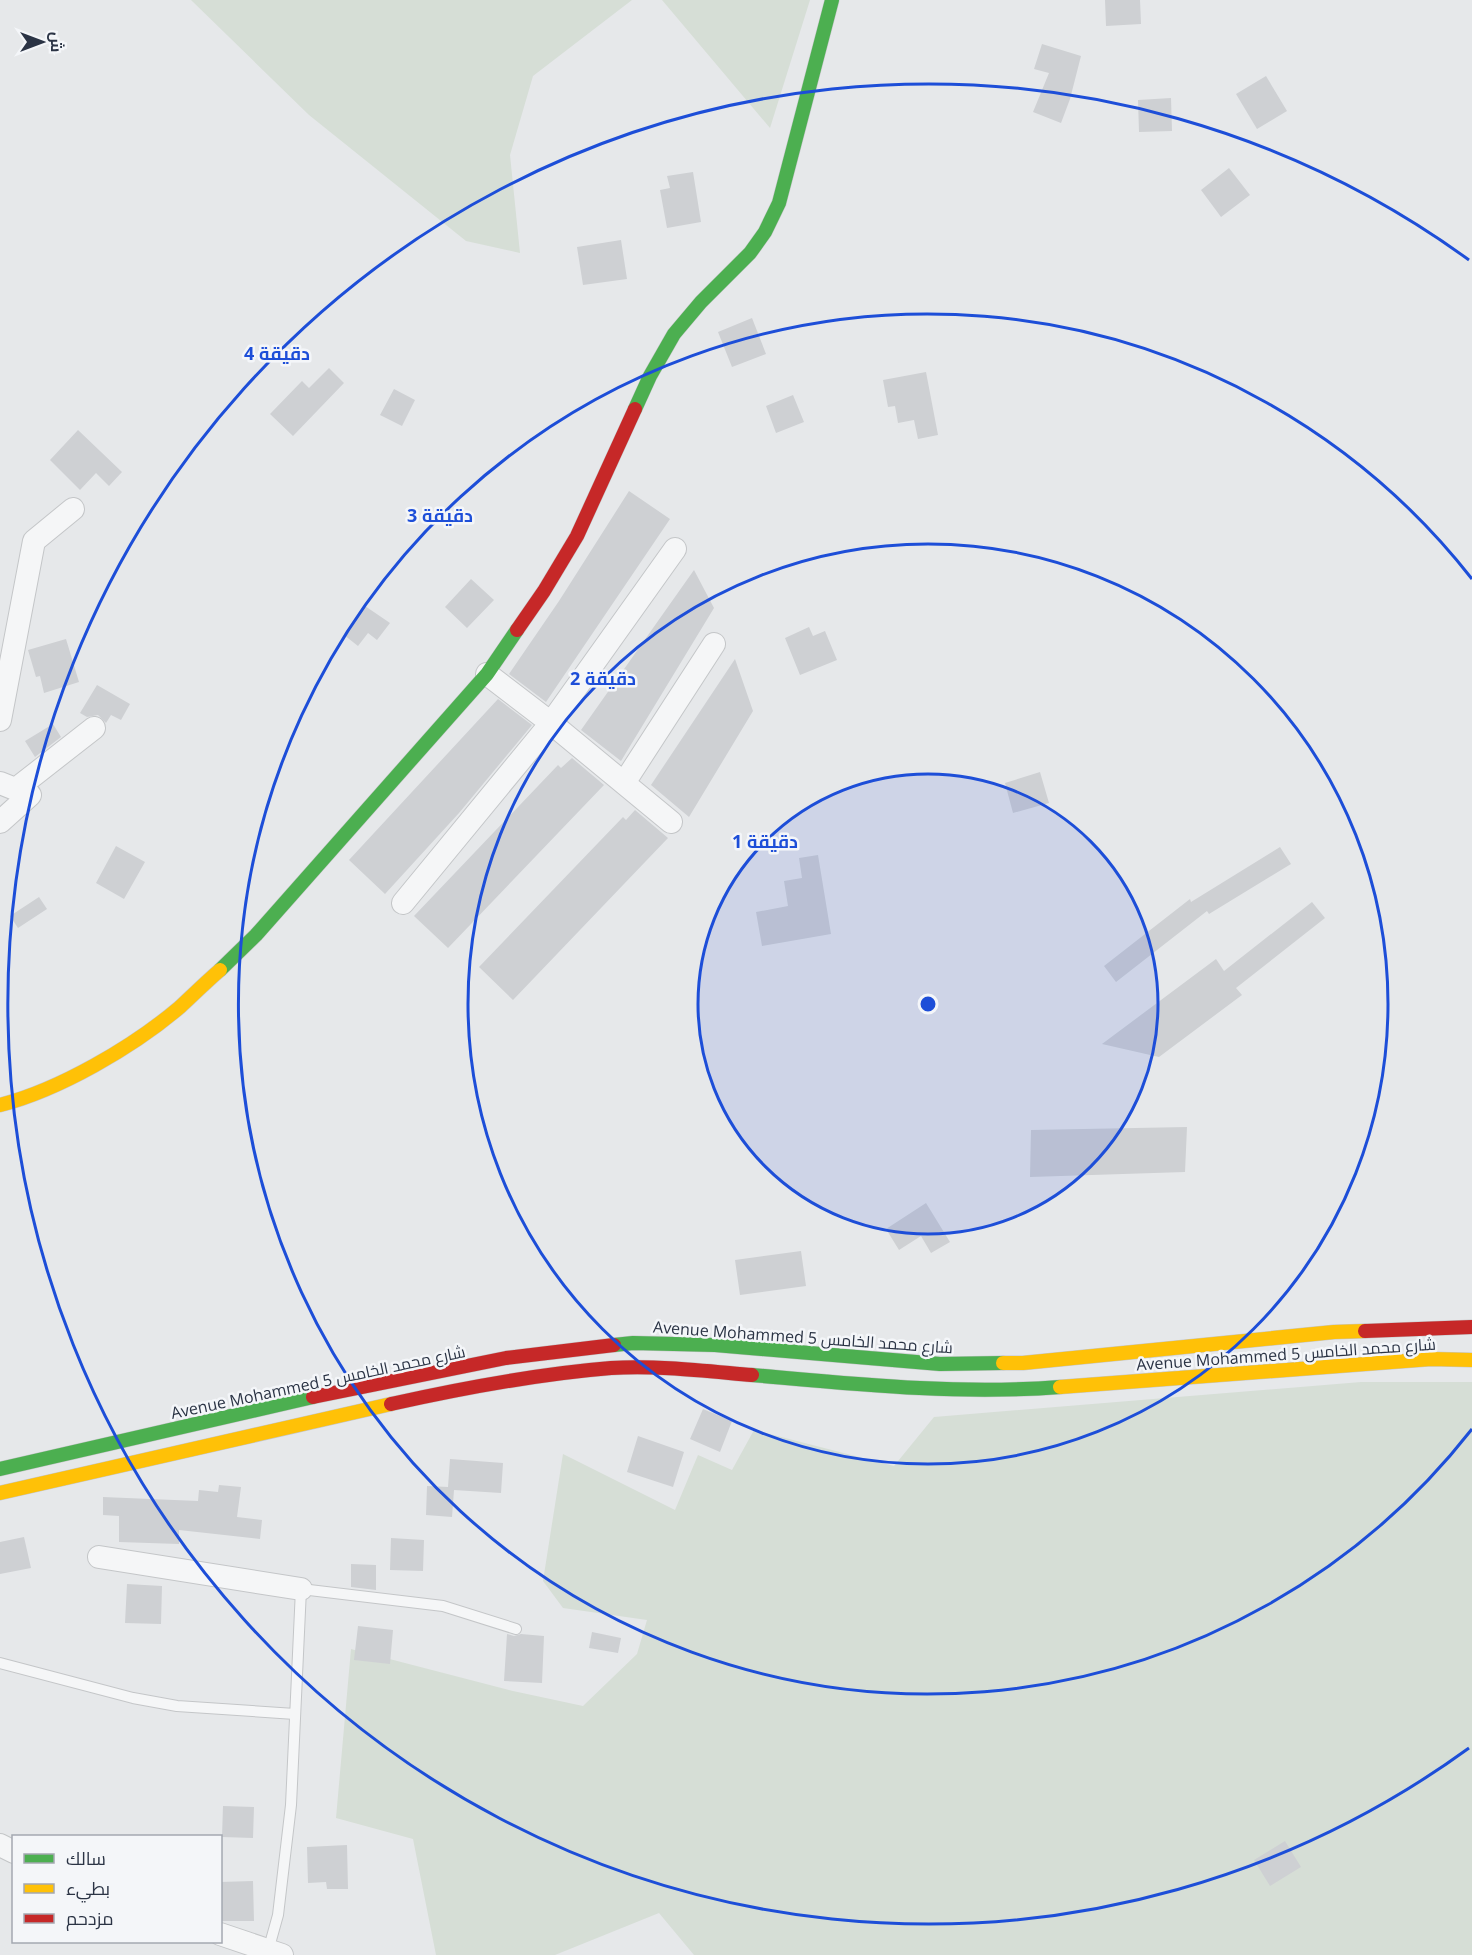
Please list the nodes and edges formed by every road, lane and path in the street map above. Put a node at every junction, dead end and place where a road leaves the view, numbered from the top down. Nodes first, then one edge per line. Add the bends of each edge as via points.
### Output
1 (832, 0) edge
2 (73, 509) dead end
3 (675, 549) dead end
4 (714, 644) dead end
5 (486, 674) junction
6 (0, 720) edge
7 (551, 723) junction
8 (94, 728) dead end
9 (624, 783) junction
10 (8, 786) edge
11 (0, 822) edge
12 (671, 822) dead end
13 (403, 903) dead end
14 (0, 1105) edge
15 (1472, 1327) edge
16 (1472, 1360) edge
17 (0, 1469) edge
18 (0, 1493) edge
19 (99, 1557) dead end
20 (302, 1589) junction
21 (516, 1629) dead end
22 (0, 1663) edge
23 (296, 1714) junction
24 (222, 1935) edge
25 (275, 1953) edge

1 - 5 main road via 779,203 765,232 674,334 650,376 577,536
2 - 6 street via 34,541
3 - 7 street
4 - 9 street
5 - 7 street
5 - 14 main road via 256,935 179,1008 135,1041 88,1068 28,1098
7 - 9 street
7 - 13 street
8 - 10 street
9 - 12 street
10 - 11 street via 30,795
15 - 17 main road, Avenue Mohammed 5 شارع محمد الخامس via 1334,1332 1023,1363 940,1364 715,1344 633,1343 506,1358 290,1402
16 - 18 main road, Avenue Mohammed 5 شارع محمد الخامس via 1431,1359 1021,1390 906,1388 686,1369 613,1368 458,1389
19 - 20 street
20 - 21 lane via 443,1606
20 - 23 lane
22 - 23 lane via 177,1706
23 - 25 lane
24 - 25 street

